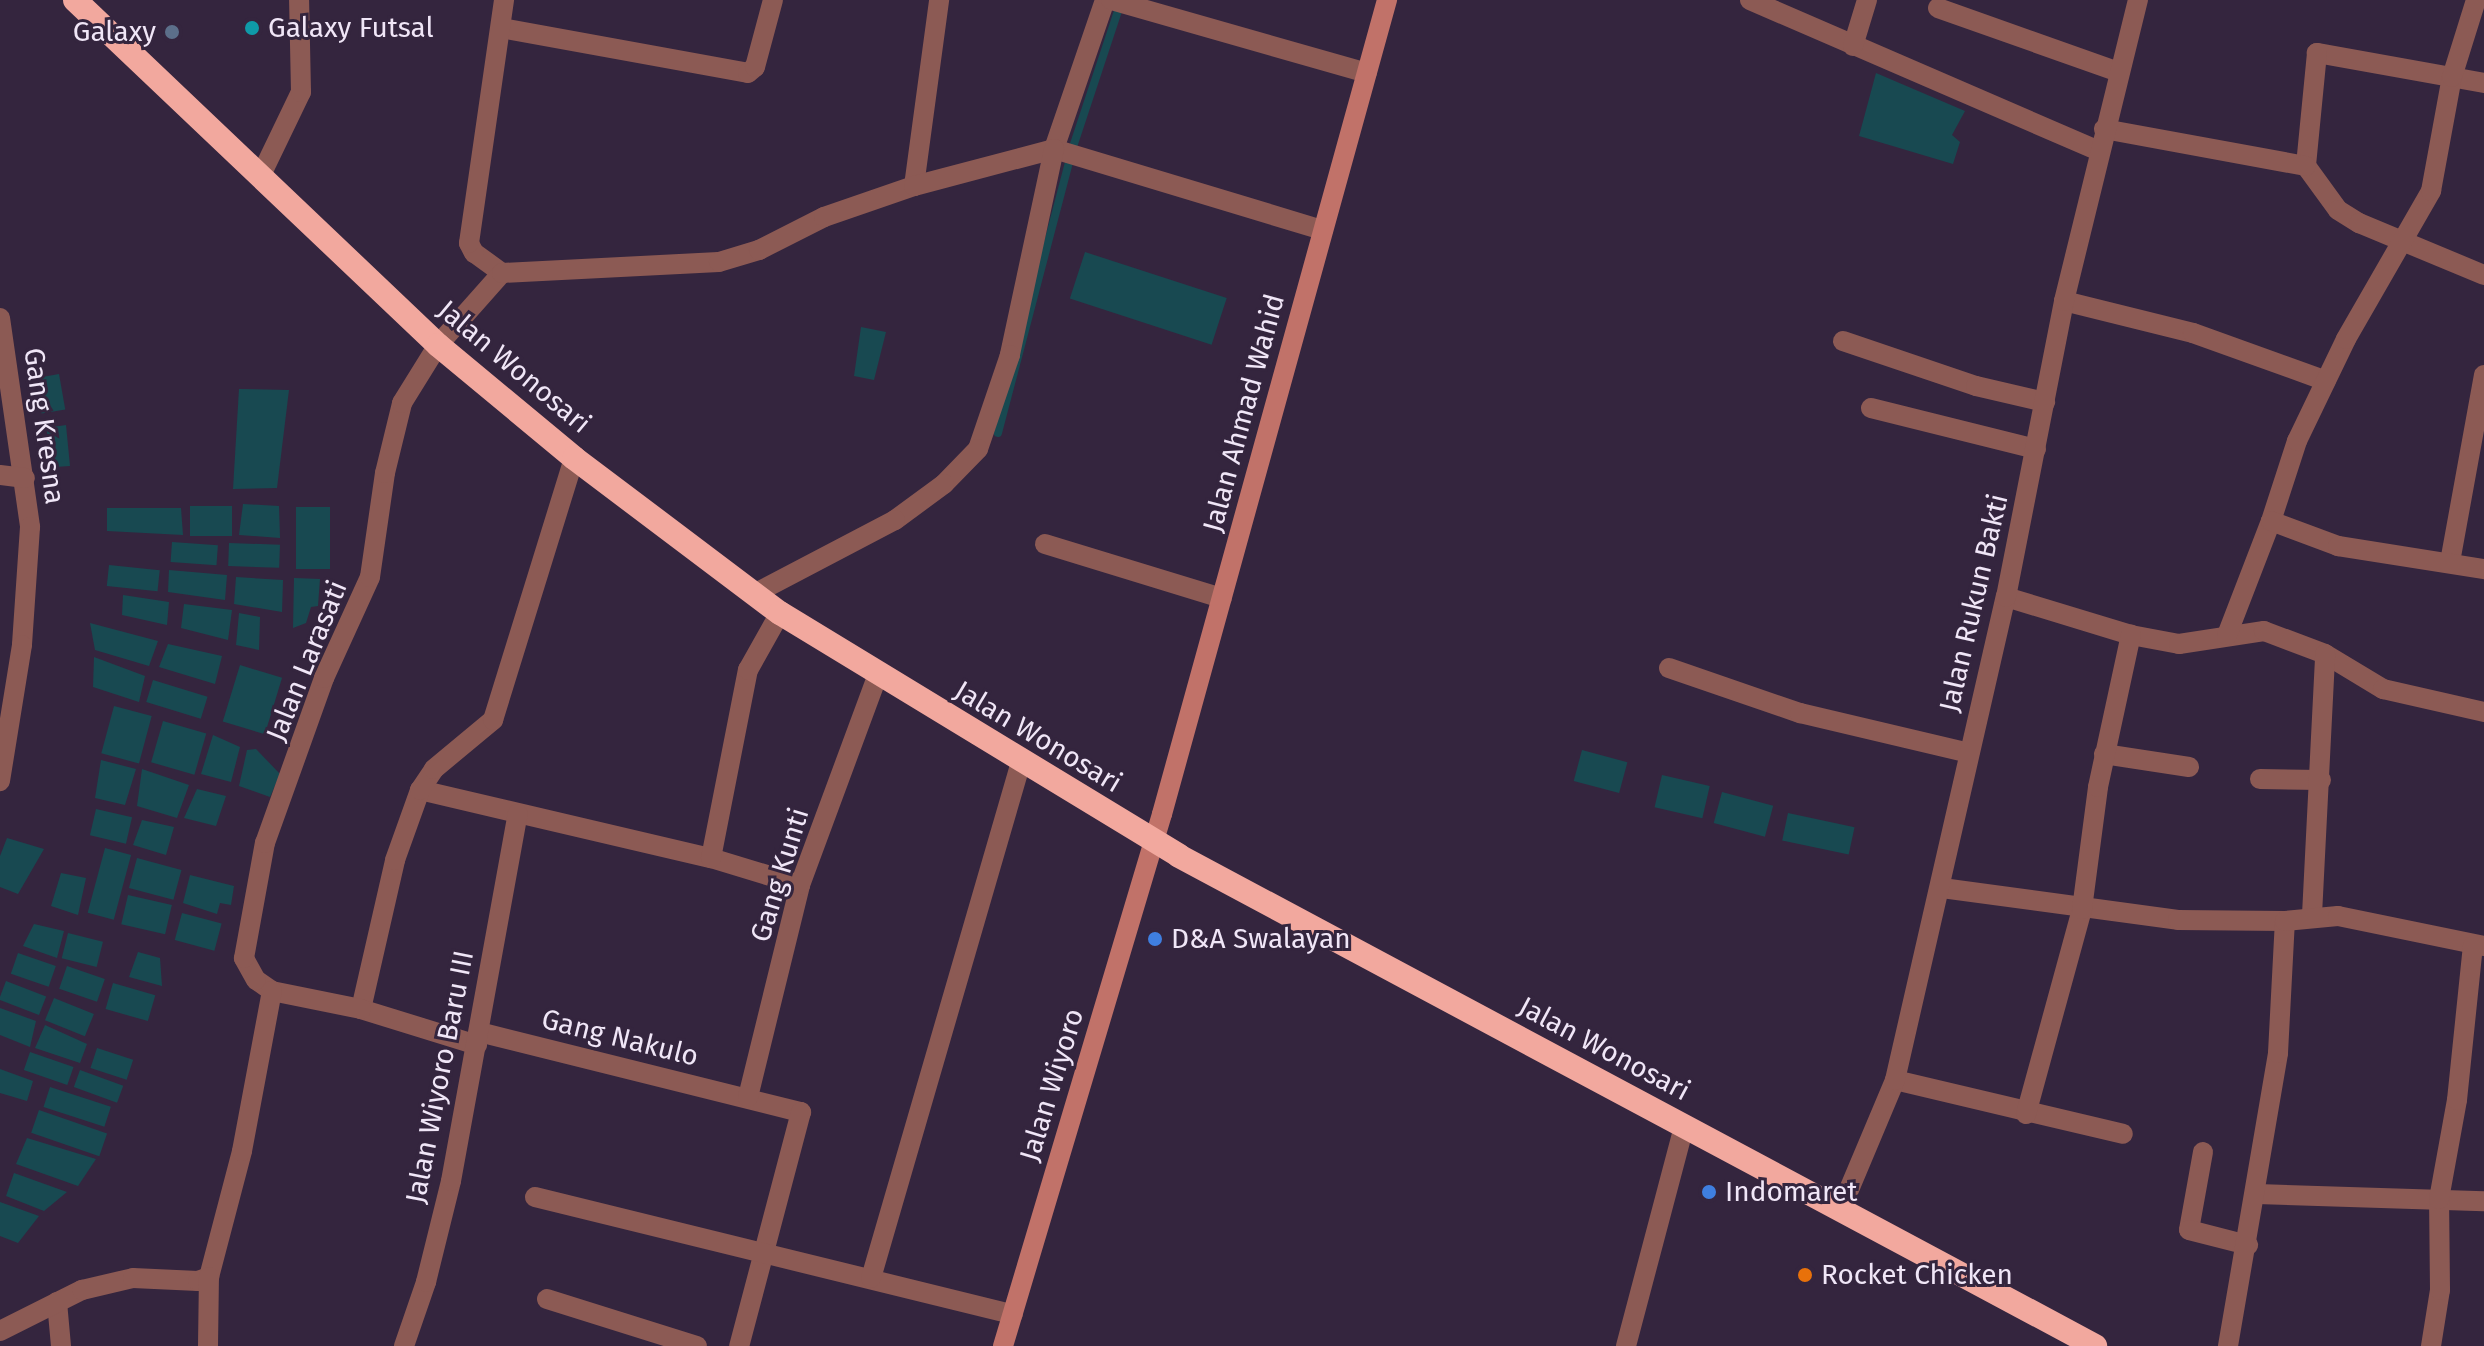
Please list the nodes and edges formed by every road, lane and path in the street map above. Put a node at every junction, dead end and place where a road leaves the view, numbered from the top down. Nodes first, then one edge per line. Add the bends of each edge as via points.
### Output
1 (75, 0) edge
2 (299, 0) edge
3 (504, 0) edge
4 (773, 0) edge
5 (939, 0) edge
6 (1387, 0) edge
7 (1750, 0) edge
8 (1867, 0) edge
9 (2138, 0) edge
10 (2476, 0) edge
11 (1114, 2) edge
12 (1938, 8) dead end
13 (2476, 25) edge
14 (501, 28) junction
15 (1853, 46) junction
16 (2119, 72) junction
17 (1367, 73) junction
18 (2452, 77) junction
19 (2484, 83) edge
20 (2104, 129) junction
21 (2099, 151) junction
22 (1066, 153) junction
23 (2306, 166) junction
24 (262, 173) junction
25 (914, 186) junction
26 (1323, 230) junction
27 (2406, 240) junction
28 (502, 273) junction
29 (2484, 275) edge
30 (2064, 301) junction
31 (0, 318) edge
32 (1843, 341) dead end
33 (438, 345) junction
34 (2484, 375) edge
35 (2326, 381) junction
36 (2045, 402) junction
37 (1871, 408) dead end
38 (2036, 449) junction
39 (574, 458) junction
40 (0, 475) edge
41 (25, 478) junction
42 (2271, 521) junction
43 (1045, 544) dead end
44 (2450, 562) junction
45 (2484, 569) edge
46 (754, 594) junction
47 (2006, 597) junction
48 (1222, 598) junction
49 (780, 613) junction
50 (2131, 635) junction
51 (2227, 635) junction
52 (2325, 654) junction
53 (1669, 668) dead end
54 (878, 674) junction
55 (2484, 712) edge
56 (6, 716) edge
57 (1969, 753) junction
58 (2104, 754) junction
59 (1021, 762) junction
60 (2189, 767) dead end
61 (1, 777) edge
62 (2260, 779) dead end
63 (2321, 780) junction
64 (420, 790) junction
65 (518, 814) junction
66 (1153, 840) junction
67 (711, 858) junction
68 (800, 885) junction
69 (1942, 888) junction
70 (2082, 909) junction
71 (2312, 915) junction
72 (2285, 921) junction
73 (2478, 946) edge
74 (272, 991) junction
75 (361, 1009) junction
76 (2475, 1016) edge
77 (478, 1038) junction
78 (1895, 1080) junction
79 (748, 1097) junction
80 (2026, 1114) junction
81 (1684, 1126) junction
82 (2123, 1134) dead end
83 (2203, 1152) dead end
84 (2257, 1194) junction
85 (535, 1197) dead end
86 (2439, 1199) junction
87 (2484, 1201) edge
88 (1840, 1211) junction
89 (2248, 1245) junction
90 (762, 1253) junction
91 (209, 1277) junction
92 (871, 1278) junction
93 (547, 1299) dead end
94 (57, 1302) junction
95 (1013, 1314) junction
96 (0, 1331) edge
97 (61, 1346) edge
98 (208, 1346) edge
99 (404, 1346) edge
100 (697, 1346) edge
101 (739, 1346) edge
102 (1003, 1346) edge
103 (1626, 1346) edge
104 (2095, 1346) edge
105 (2228, 1346) edge
106 (2431, 1346) edge

1 - 24 highway, Jalan Wonosari
2 - 24 street via 301,92
3 - 14 street
4 - 14 street via 755,67 748,73
5 - 25 street
6 - 17 street, Jalan Ahmad Wahid
7 - 15 street
8 - 15 street
9 - 16 street, Jalan Rukun Bakti
10 - 13 street
11 - 17 street
11 - 22 street
12 - 16 street
13 - 18 street
14 - 28 street via 469,243
15 - 21 street
16 - 20 street, Jalan Rukun Bakti
17 - 26 street, Jalan Ahmad Wahid
18 - 19 street
18 - 23 street via 2317,53
18 - 27 street via 2431,191
20 - 21 street, Jalan Rukun Bakti
20 - 23 street
21 - 30 street, Jalan Rukun Bakti
22 - 25 street
22 - 26 street
22 - 46 street via 1006,369 978,449 944,484 895,520
23 - 27 street via 2338,210
24 - 33 highway, Jalan Wonosari
25 - 28 street via 719,262
26 - 48 street, Jalan Ahmad Wahid
27 - 29 street
27 - 35 street
28 - 33 street
30 - 35 street via 2193,333
30 - 36 street, Jalan Rukun Bakti
31 - 41 street, Gang Kresna
32 - 36 street via 1976,386
33 - 39 highway, Jalan Wonosari
33 - 74 street, Jalan Larasati via 402,403 370,577 324,678 265,843 244,958 256,980
34 - 44 street
35 - 42 street via 2297,441
36 - 38 street, Jalan Rukun Bakti
37 - 38 street
38 - 47 street, Jalan Rukun Bakti
39 - 46 highway, Jalan Wonosari
39 - 64 street via 493,720 434,769
40 - 41 street
41 - 56 street, Gang Kresna via 30,527
42 - 44 street via 2338,546
42 - 51 street
43 - 48 street
44 - 45 street
46 - 49 highway, Jalan Wonosari
47 - 50 street
47 - 57 street, Jalan Rukun Bakti
48 - 66 street, Jalan Ahmad Wahid
49 - 54 highway, Jalan Wonosari
49 - 67 street via 748,670
50 - 51 street via 2179,644
50 - 58 street
51 - 52 street via 2264,631
52 - 55 street via 2383,689
52 - 63 street
53 - 57 street via 1800,713
54 - 59 highway, Jalan Wonosari
54 - 68 street, Gang Kunti
56 - 61 street, Gang Kresna
57 - 69 street, Jalan Rukun Bakti
58 - 60 street
58 - 70 street
59 - 66 highway, Jalan Wonosari
59 - 92 street
62 - 63 street
63 - 71 street
64 - 65 street
64 - 75 street via 395,860
65 - 67 street
65 - 77 street, Jalan Wiyoro Baru III
66 - 81 highway, Jalan Wonosari
66 - 95 street, Jalan Wiyoro
67 - 68 street
68 - 79 street, Gang Kunti
69 - 70 street
69 - 78 street, Jalan Rukun Bakti
70 - 72 street via 2178,920
70 - 80 street
71 - 72 street
71 - 73 street
72 - 84 street via 2278,1053
73 - 76 street
74 - 75 street, Gang Nakulo
74 - 91 street via 242,1151
75 - 77 street, Gang Nakulo
76 - 86 street
77 - 79 street, Gang Nakulo
77 - 99 street, Jalan Wiyoro Baru III via 430,1268
78 - 80 street
78 - 88 street, Jalan Rukun Bakti
79 - 90 street, Gang Nakulo via 801,1112
80 - 82 street
81 - 88 highway, Jalan Wonosari
81 - 103 street
83 - 89 street via 2189,1230
84 - 86 street
84 - 89 street
85 - 90 street
86 - 87 street
86 - 106 street via 2440,1290
88 - 104 highway, Jalan Wonosari
89 - 105 street
90 - 92 street
90 - 101 street
91 - 94 street via 133,1278
91 - 98 street
92 - 95 street
93 - 100 street
94 - 96 street
94 - 97 street
95 - 102 street, Jalan Wiyoro

